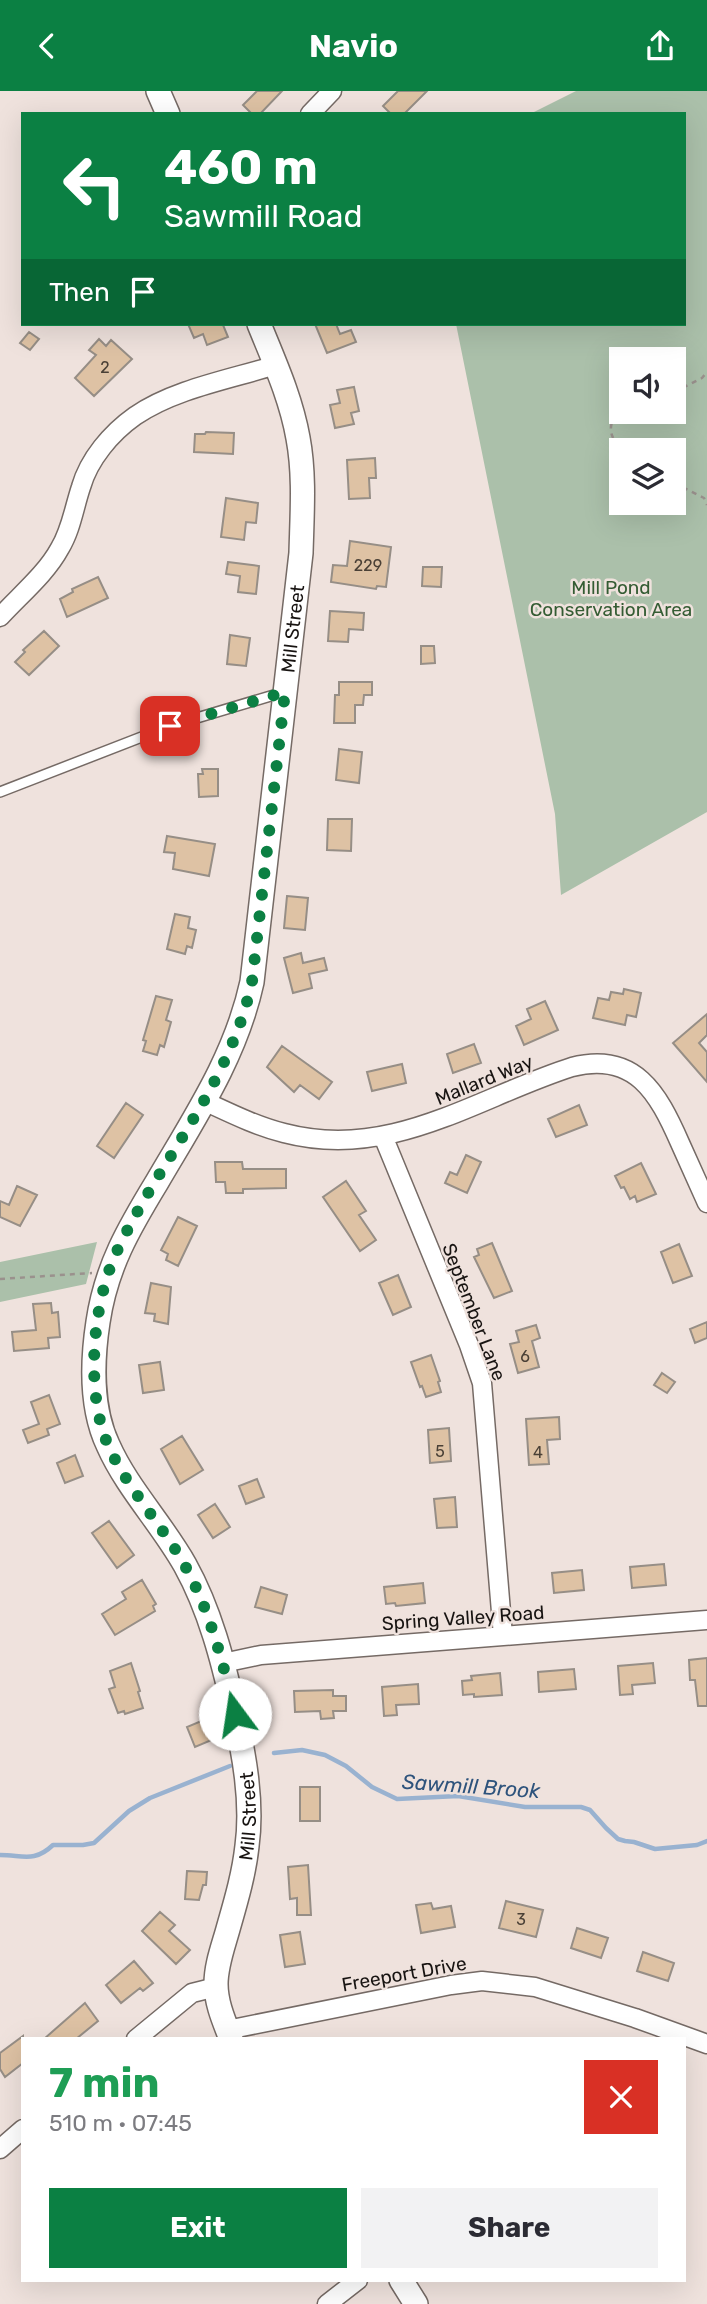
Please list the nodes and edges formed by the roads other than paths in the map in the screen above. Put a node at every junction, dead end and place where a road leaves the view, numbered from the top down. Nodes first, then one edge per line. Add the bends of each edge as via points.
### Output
1 (158, 91) edge
2 (332, 91) edge
3 (167, 112) edge
4 (312, 112) edge
5 (260, 326) edge
6 (276, 365) junction
7 (0, 617) edge
8 (285, 692) junction
9 (0, 792) edge
10 (204, 1101) junction
11 (383, 1136) junction
12 (707, 1203) edge
13 (707, 1621) edge
14 (503, 1636) junction
15 (223, 1663) junction
16 (216, 1987) junction
17 (229, 2034) edge
18 (138, 2037) edge
19 (707, 2044) edge
20 (355, 2282) edge
21 (402, 2282) edge
22 (327, 2304) edge
23 (416, 2304) edge

1 - 3 street
2 - 4 street
5 - 6 street, Mill Street
6 - 7 street via 172,397 127,422 86,473 57,554
6 - 8 street, Mill Street via 299,440 302,494 301,553
8 - 9 lane via 170,726
8 - 10 street, Mill Street via 252,982 240,1028
10 - 11 street, Mallard Way via 293,1135 331,1140
10 - 15 street, Mill Street via 125,1235 109,1272 97,1323 95,1359 104,1435 119,1466 185,1565
11 - 12 street, Mallard Way via 426,1126 572,1067 611,1066 640,1079 657,1096
11 - 14 street, September Lane via 482,1383
13 - 14 street, Spring Valley Road
14 - 15 street, Spring Valley Road via 261,1654
15 - 16 street, Mill Street via 242,1749 249,1829
16 - 17 street, Mill Street
16 - 18 street via 192,1993
17 - 19 street, Freeport Drive via 482,1981 535,1987
20 - 22 street
21 - 23 street

